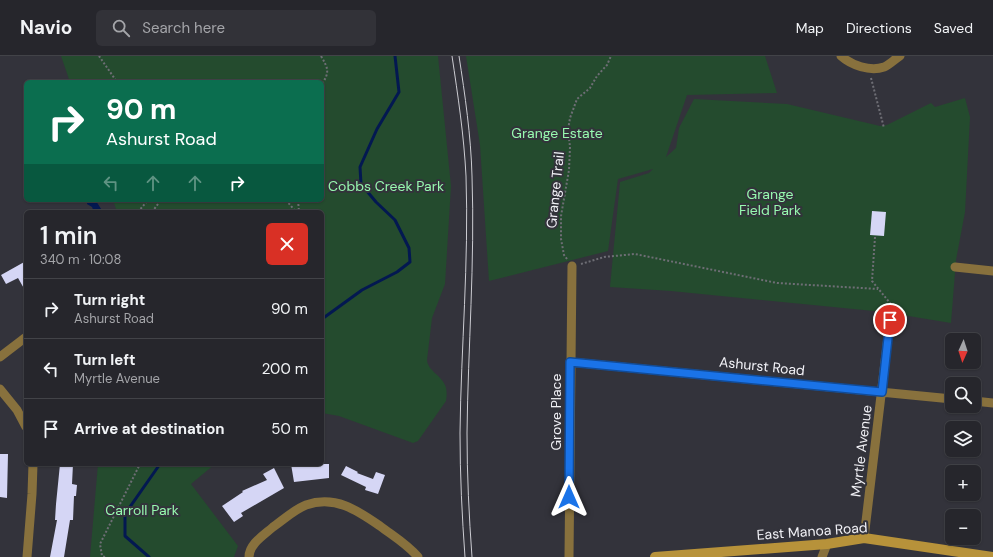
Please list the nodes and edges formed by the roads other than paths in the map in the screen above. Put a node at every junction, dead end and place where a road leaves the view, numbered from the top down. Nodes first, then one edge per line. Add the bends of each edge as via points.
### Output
1 (900, 56) edge
2 (843, 58) edge
3 (572, 266) road end
4 (955, 267) dead end
5 (993, 271) edge
6 (890, 320) road end
7 (24, 340) edge
8 (0, 358) edge
9 (570, 362) junction
10 (0, 389) edge
11 (882, 392) junction
12 (945, 398) edge
13 (981, 402) edge
14 (993, 403) edge
15 (24, 423) edge
16 (33, 466) edge
17 (864, 538) junction
18 (827, 544) junction
19 (27, 557) edge
20 (249, 557) edge
21 (418, 557) edge
22 (569, 557) edge
23 (656, 557) edge
24 (822, 557) edge
25 (993, 557) edge

1 - 2 street via 884,67 869,69
3 - 9 street, Grove Place
4 - 5 street
6 - 11 street, Myrtle Avenue
7 - 8 street
9 - 11 street, Ashurst Road
9 - 22 street, Grove Place
10 - 15 street
11 - 12 street, Ashurst Road
11 - 17 street, Myrtle Avenue
13 - 14 street
16 - 19 street
17 - 18 main road, East Manoa Road
17 - 25 main road, East Manoa Road
18 - 23 main road, East Manoa Road
18 - 24 street
20 - 21 street via 252,546 265,534 306,505 320,502 335,502 352,508

